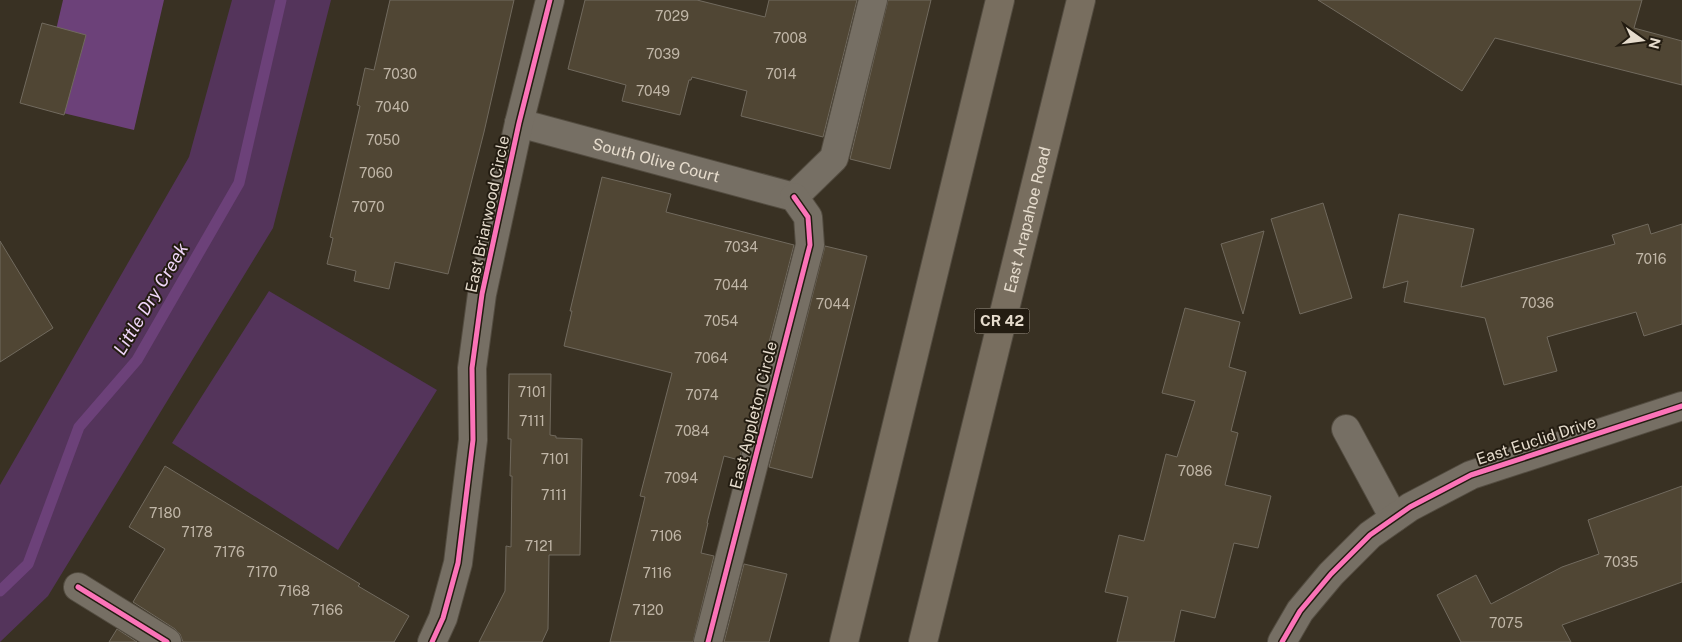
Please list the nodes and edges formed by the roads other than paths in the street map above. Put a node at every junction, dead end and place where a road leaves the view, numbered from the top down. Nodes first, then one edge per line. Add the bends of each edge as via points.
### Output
1 (550, 0) edge
2 (873, 0) edge
3 (1000, 0) edge
4 (1081, 0) edge
5 (519, 123) junction
6 (794, 197) junction
7 (1682, 406) edge
8 (1346, 429) dead end
9 (1394, 518) junction
10 (78, 587) dead end
11 (167, 642) edge
12 (432, 642) edge
13 (708, 642) edge
14 (844, 642) edge
15 (923, 642) edge
16 (1282, 642) edge

1 - 5 street, East Briarwood Circle
2 - 6 street via 834,158
3 - 14 main road
4 - 15 main road, East Arapahoe Road / CR 42
5 - 6 street, South Olive Court
5 - 12 street, East Briarwood Circle via 482,294 473,359 473,440 458,563 443,618
6 - 13 street, East Appleton Circle via 808,217 810,245
7 - 9 street, East Euclid Drive via 1471,475
8 - 9 street
9 - 16 street, East Euclid Drive via 1370,535 1331,574 1300,611
10 - 11 street

